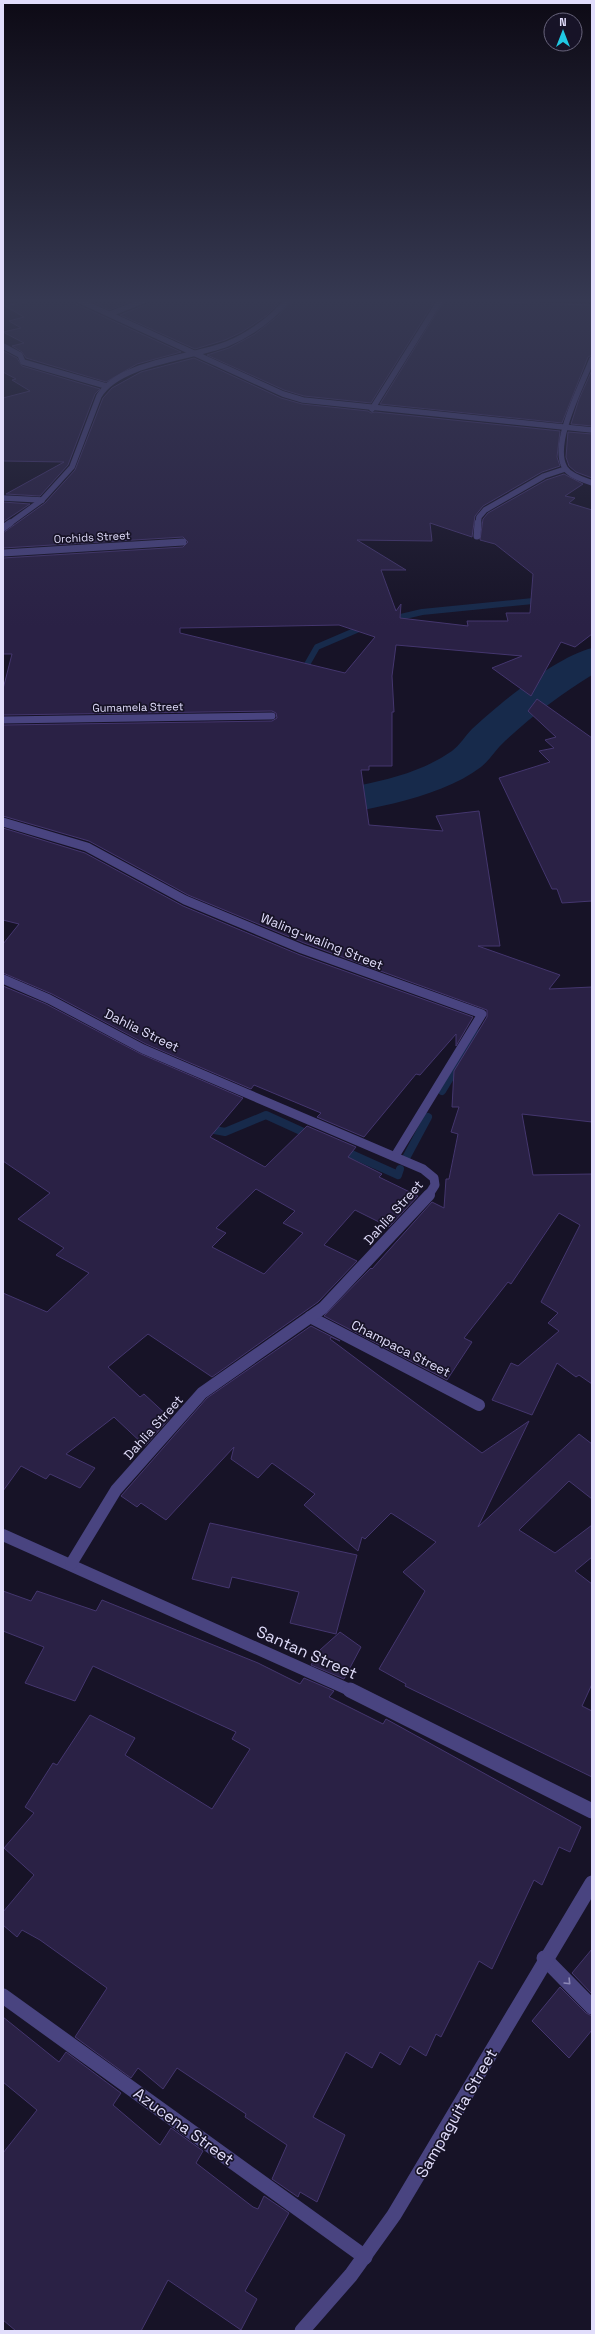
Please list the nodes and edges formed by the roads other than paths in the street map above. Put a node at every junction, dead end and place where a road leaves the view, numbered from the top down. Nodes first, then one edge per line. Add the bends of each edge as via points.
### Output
1 (94, 408) edge
2 (365, 408) edge
3 (574, 408) edge
4 (372, 409) joint
5 (566, 427) junction
6 (592, 430) edge
7 (565, 469) junction
8 (592, 483) edge
9 (3, 498) edge
10 (42, 500) junction
11 (3, 528) edge
12 (477, 536) dead end
13 (183, 542) dead end
14 (3, 553) edge
15 (272, 716) dead end
16 (3, 720) edge
17 (3, 822) edge
18 (3, 979) edge
19 (396, 1156) junction
20 (310, 1317) junction
21 (479, 1405) dead end
22 (3, 1535) edge
23 (70, 1564) junction
24 (592, 1811) edge
25 (592, 1882) edge
26 (544, 1958) junction
27 (3, 1996) edge
28 (592, 2007) edge
29 (366, 2257) junction
30 (302, 2331) edge

1 - 10 street via 72,467
2 - 4 street
3 - 5 street
4 - 5 street
5 - 6 street
5 - 7 street via 560,449 560,459
7 - 8 street
7 - 12 street via 544,476 484,510 479,517
9 - 10 street
10 - 11 street
13 - 14 street, Orchids Street
15 - 16 street, Gumamela Street
17 - 19 street, Waling-waling Street via 87,847 185,900 302,949 482,1014
18 - 19 street, Dahlia Street via 49,999 143,1049
19 - 20 street, Dahlia Street via 434,1178 432,1192 323,1308
20 - 21 street, Champaca Street
20 - 23 street, Dahlia Street via 202,1393 116,1490
22 - 23 street, Santan Street
23 - 24 street, Santan Street via 354,1692
25 - 26 street, Sampaguita Street
26 -> 28 street
26 - 29 street, Sampaguita Street via 411,2191
27 - 29 street, Azucena Street
29 - 30 street, Sampaguita Street via 324,2309

